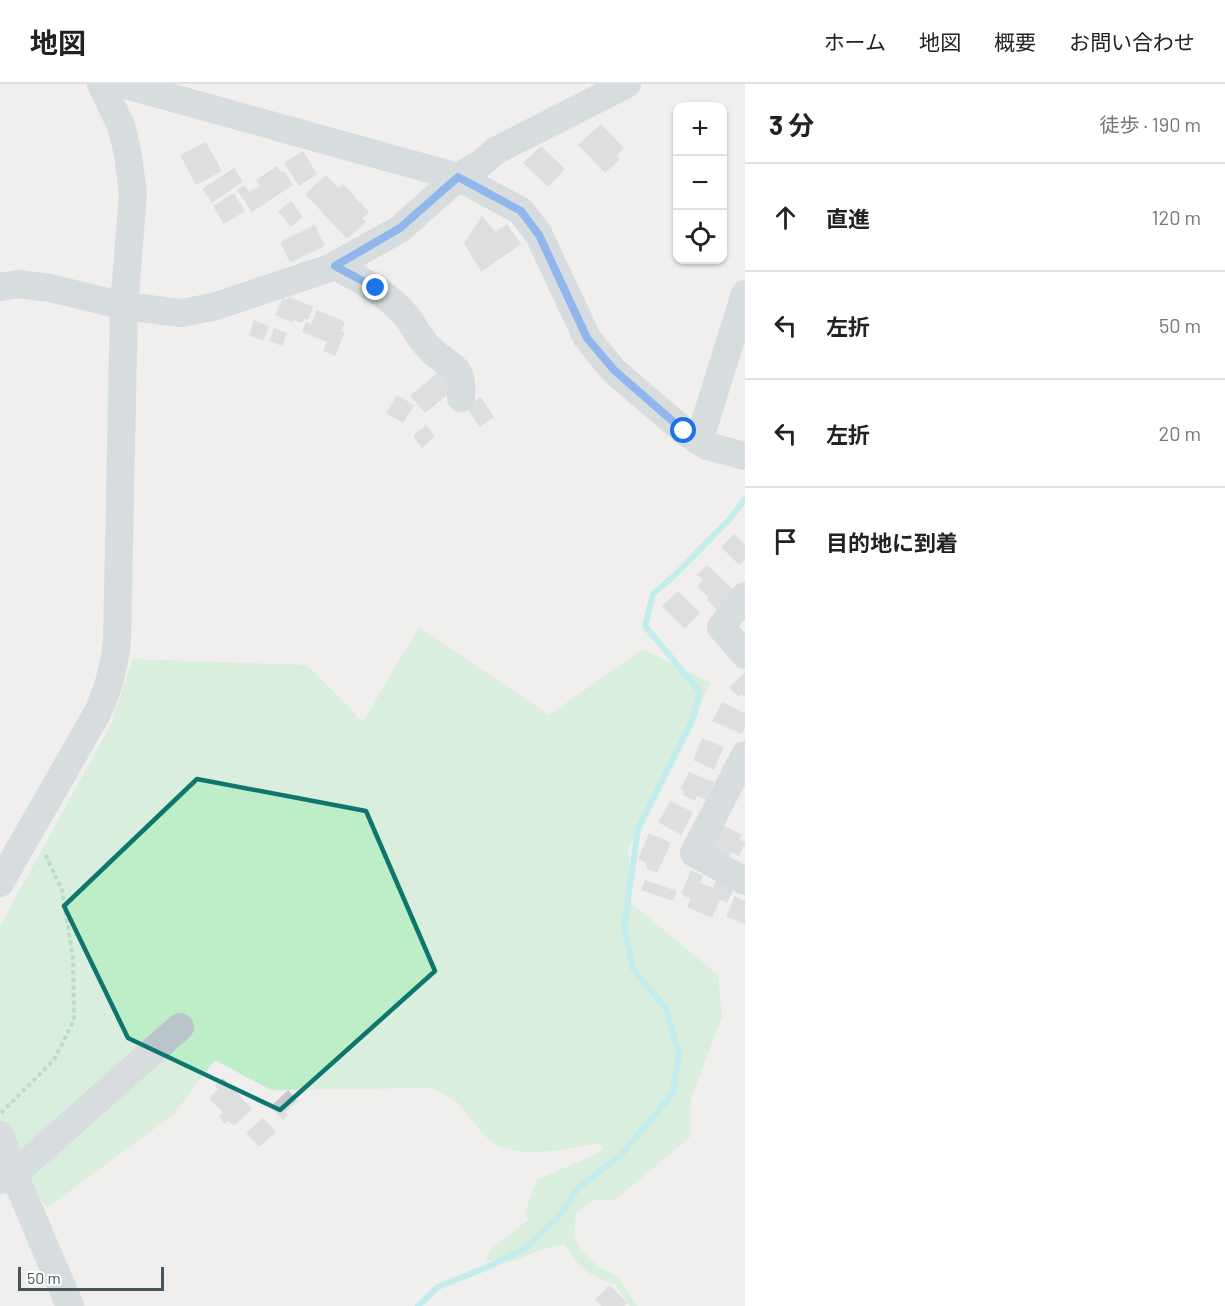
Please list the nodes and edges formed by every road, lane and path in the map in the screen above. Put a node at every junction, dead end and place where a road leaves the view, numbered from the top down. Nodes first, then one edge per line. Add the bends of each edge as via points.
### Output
1 (102, 84) edge
2 (122, 84) edge
3 (627, 84) edge
4 (458, 177) junction
5 (335, 266) junction
6 (0, 287) edge
7 (745, 294) edge
8 (124, 306) junction
9 (461, 398) dead end
10 (699, 441) junction
11 (745, 456) edge
12 (745, 596) edge
13 (745, 655) edge
14 (745, 755) edge
15 (32, 827) junction
16 (745, 881) edge
17 (0, 883) edge
18 (180, 1027) dead end
19 (0, 1115) edge
20 (0, 1135) edge
21 (7, 1177) edge
22 (70, 1306) edge

1 - 8 street via 122,128 133,194
2 - 4 street
3 - 4 street via 497,150
4 - 5 street via 400,228
4 - 10 street via 521,211 539,235 587,338 614,370
5 - 8 street via 213,307 181,313
5 - 9 street via 376,288 405,315 431,350 454,366 463,381
6 - 8 street via 18,284 50,288
7 - 10 street
8 - 15 street via 117,641 113,672 102,704
10 - 11 street
12 - 13 street via 721,627
14 - 16 street via 694,853
15 - 17 street
15 - 19 path via 62,890 73,958 74,1020 54,1060
18 - 21 street
20 - 21 street
21 - 22 street

